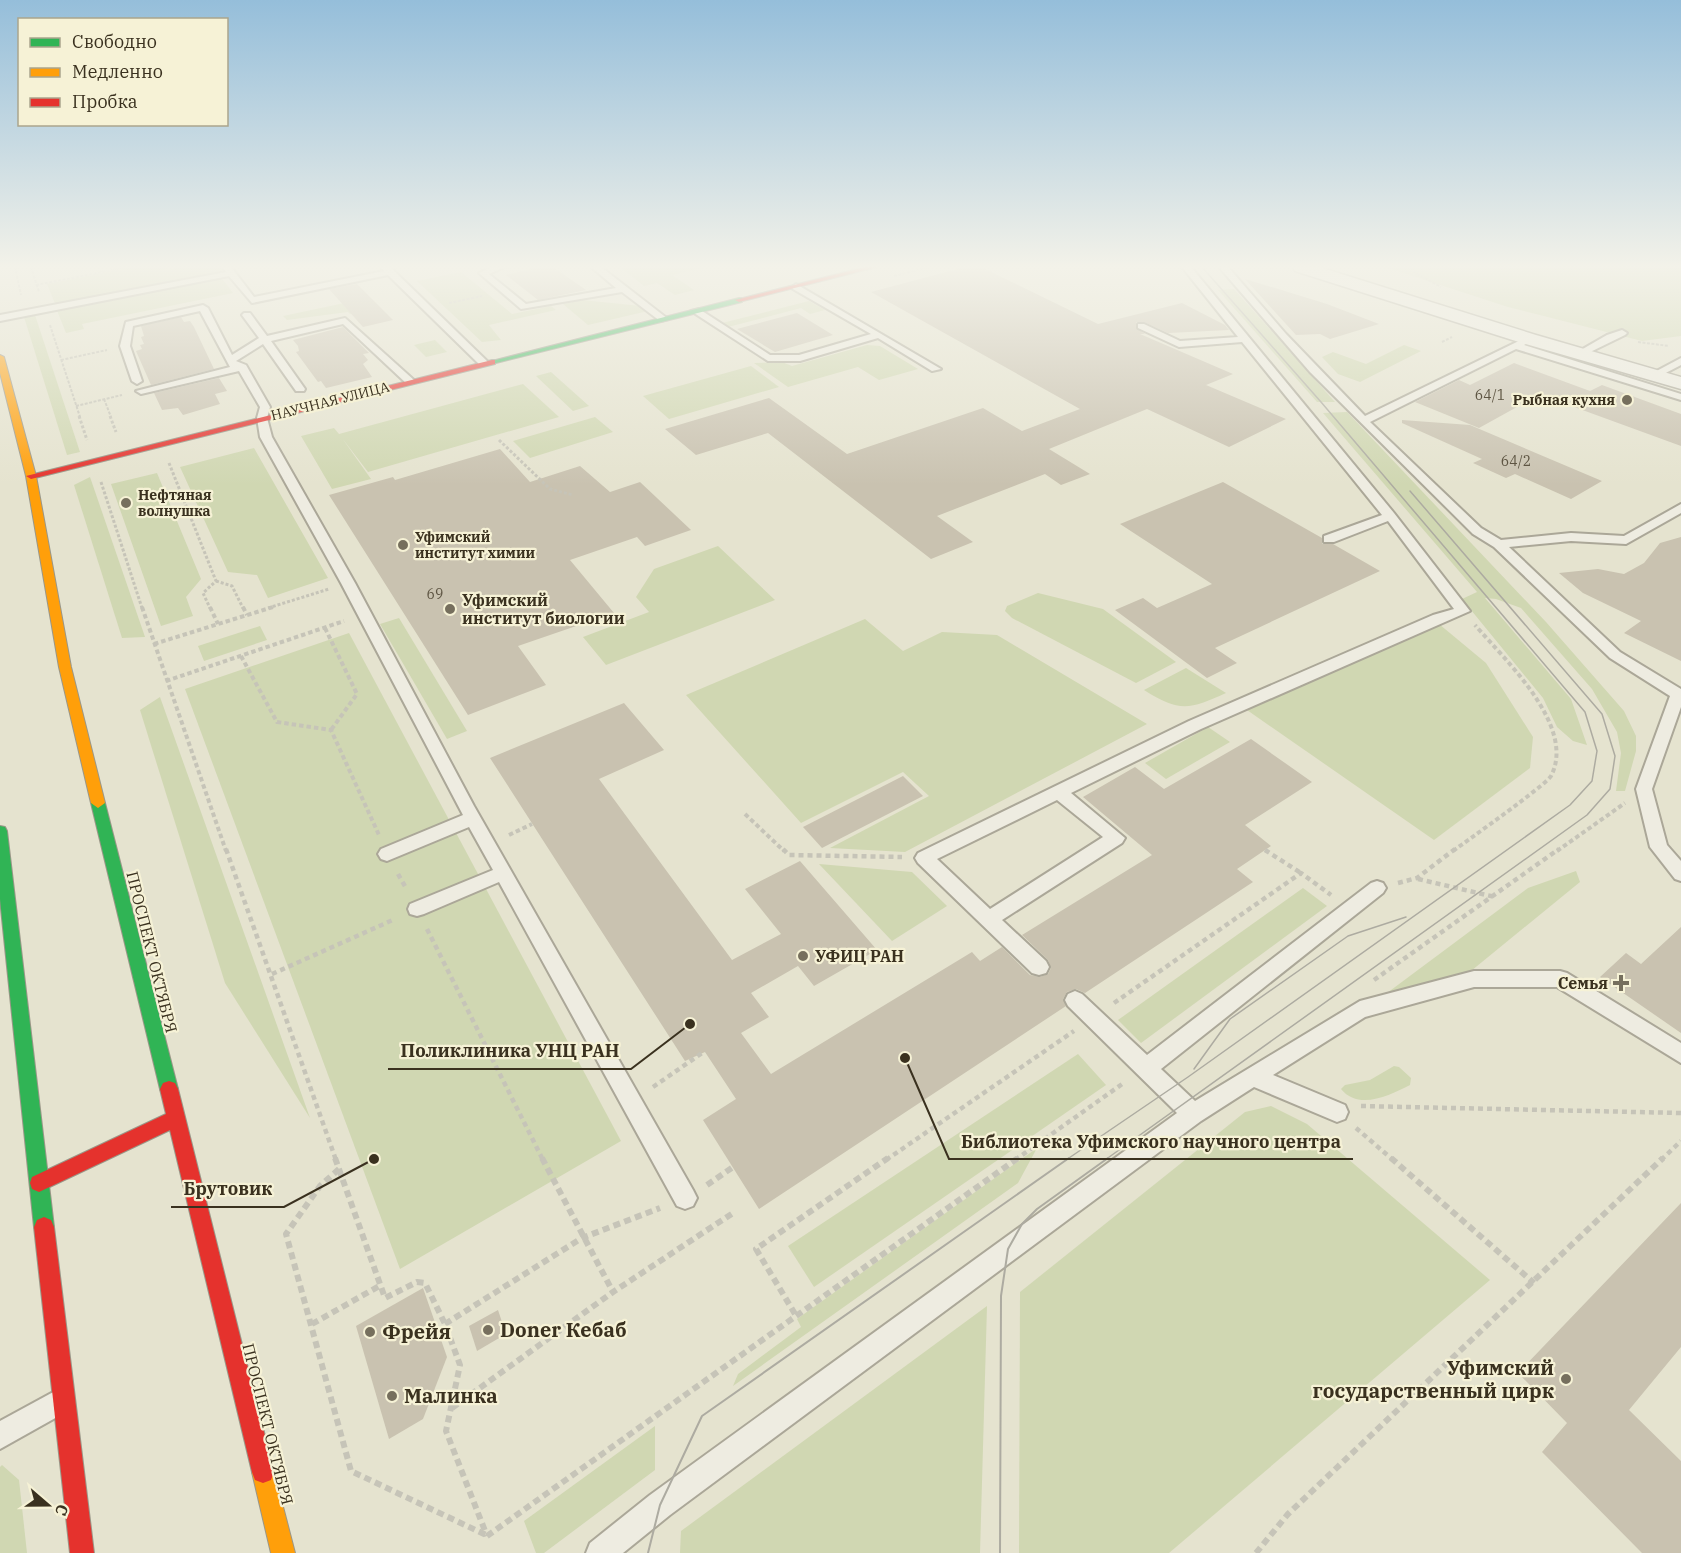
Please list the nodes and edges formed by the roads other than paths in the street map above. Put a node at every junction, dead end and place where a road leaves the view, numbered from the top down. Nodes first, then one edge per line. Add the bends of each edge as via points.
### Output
1 (126, 339) edge
2 (220, 339) edge
3 (365, 339) edge
4 (460, 339) edge
5 (580, 339) edge
6 (740, 339) edge
7 (864, 339) edge
8 (886, 339) edge
9 (1169, 339) edge
10 (1239, 339) edge
11 (1245, 339) edge
12 (1286, 339) edge
13 (1515, 339) edge
14 (1605, 339) edge
15 (262, 340) joint
16 (1522, 342) junction
17 (1579, 354) junction
18 (0, 357) edge
19 (231, 360) junction
20 (1681, 361) edge
21 (484, 363) junction
22 (242, 367) junction
23 (936, 369) dead end
24 (2, 373) edge
25 (1654, 375) junction
26 (410, 381) junction
27 (1681, 383) edge
28 (300, 389) dead end
29 (1681, 397) edge
30 (262, 418) junction
31 (1363, 421) junction
32 (31, 476) junction
33 (1681, 508) edge
34 (1390, 516) junction
35 (1329, 539) dead end
36 (1499, 544) junction
37 (1680, 694) edge
38 (1059, 792) junction
39 (473, 818) junction
40 (0, 831) edge
41 (387, 854) road end
42 (504, 873) junction
43 (1681, 874) edge
44 (1377, 888) road end
45 (417, 909) road end
46 (988, 920) junction
47 (1040, 967) dead end
48 (1075, 1000) dead end
49 (1681, 1054) edge
50 (1146, 1068) junction
51 (1252, 1076) junction
52 (1343, 1109) road end
53 (1193, 1114) junction
54 (176, 1118) junction
55 (39, 1184) junction
56 (685, 1198) road end
57 (63, 1400) junction
58 (0, 1436) edge
59 (82, 1553) edge
60 (283, 1553) edge
61 (600, 1553) edge

1 - 22 lane via 139,386
2 - 19 lane
3 - 26 lane
4 - 21 lane
5 - 21 main road, НАУЧНАЯ УЛИЦА
6 - 7 lane via 768,358 800,358
8 - 23 lane
9 - 10 lane via 1179,344
11 - 34 lane
12 - 31 lane
13 - 16 street
14 - 17 lane
15 - 19 lane
15 - 28 lane
16 - 17 street
16 - 29 lane
16 - 31 lane
17 - 25 street
18 - 24 main road, ПРОСПЕКТ ОКТЯБРЯ
19 - 22 lane
20 - 25 lane
21 - 26 main road, НАУЧНАЯ УЛИЦА
22 - 30 lane via 265,407
24 - 32 main road, ПРОСПЕКТ ОКТЯБРЯ
25 - 27 street
26 - 30 main road, НАУЧНАЯ УЛИЦА
30 - 32 main road, НАУЧНАЯ УЛИЦА
30 - 39 lane via 266,437
31 - 36 lane via 1477,531
32 - 54 main road, ПРОСПЕКТ ОКТЯБРЯ via 65,667
33 - 36 lane via 1626,540 1571,537
34 - 35 lane
34 - 38 lane via 1463,611 1438,618 1195,725
36 - 37 lane via 1615,655
37 - 43 lane via 1644,789 1659,847
38 - 46 lane via 1116,838
38 - 46 lane via 924,858
39 - 41 lane
39 - 42 lane
40 - 55 main road
42 - 45 lane
42 - 56 lane
44 - 50 lane
46 - 47 lane
48 - 50 lane
49 - 51 lane via 1560,979 1474,979 1360,1010
50 - 53 lane
51 - 52 lane
51 - 53 lane
53 - 61 lane
54 - 55 main road
54 - 60 main road, ПРОСПЕКТ ОКТЯБРЯ
55 - 57 main road
57 - 58 lane
57 - 59 main road

